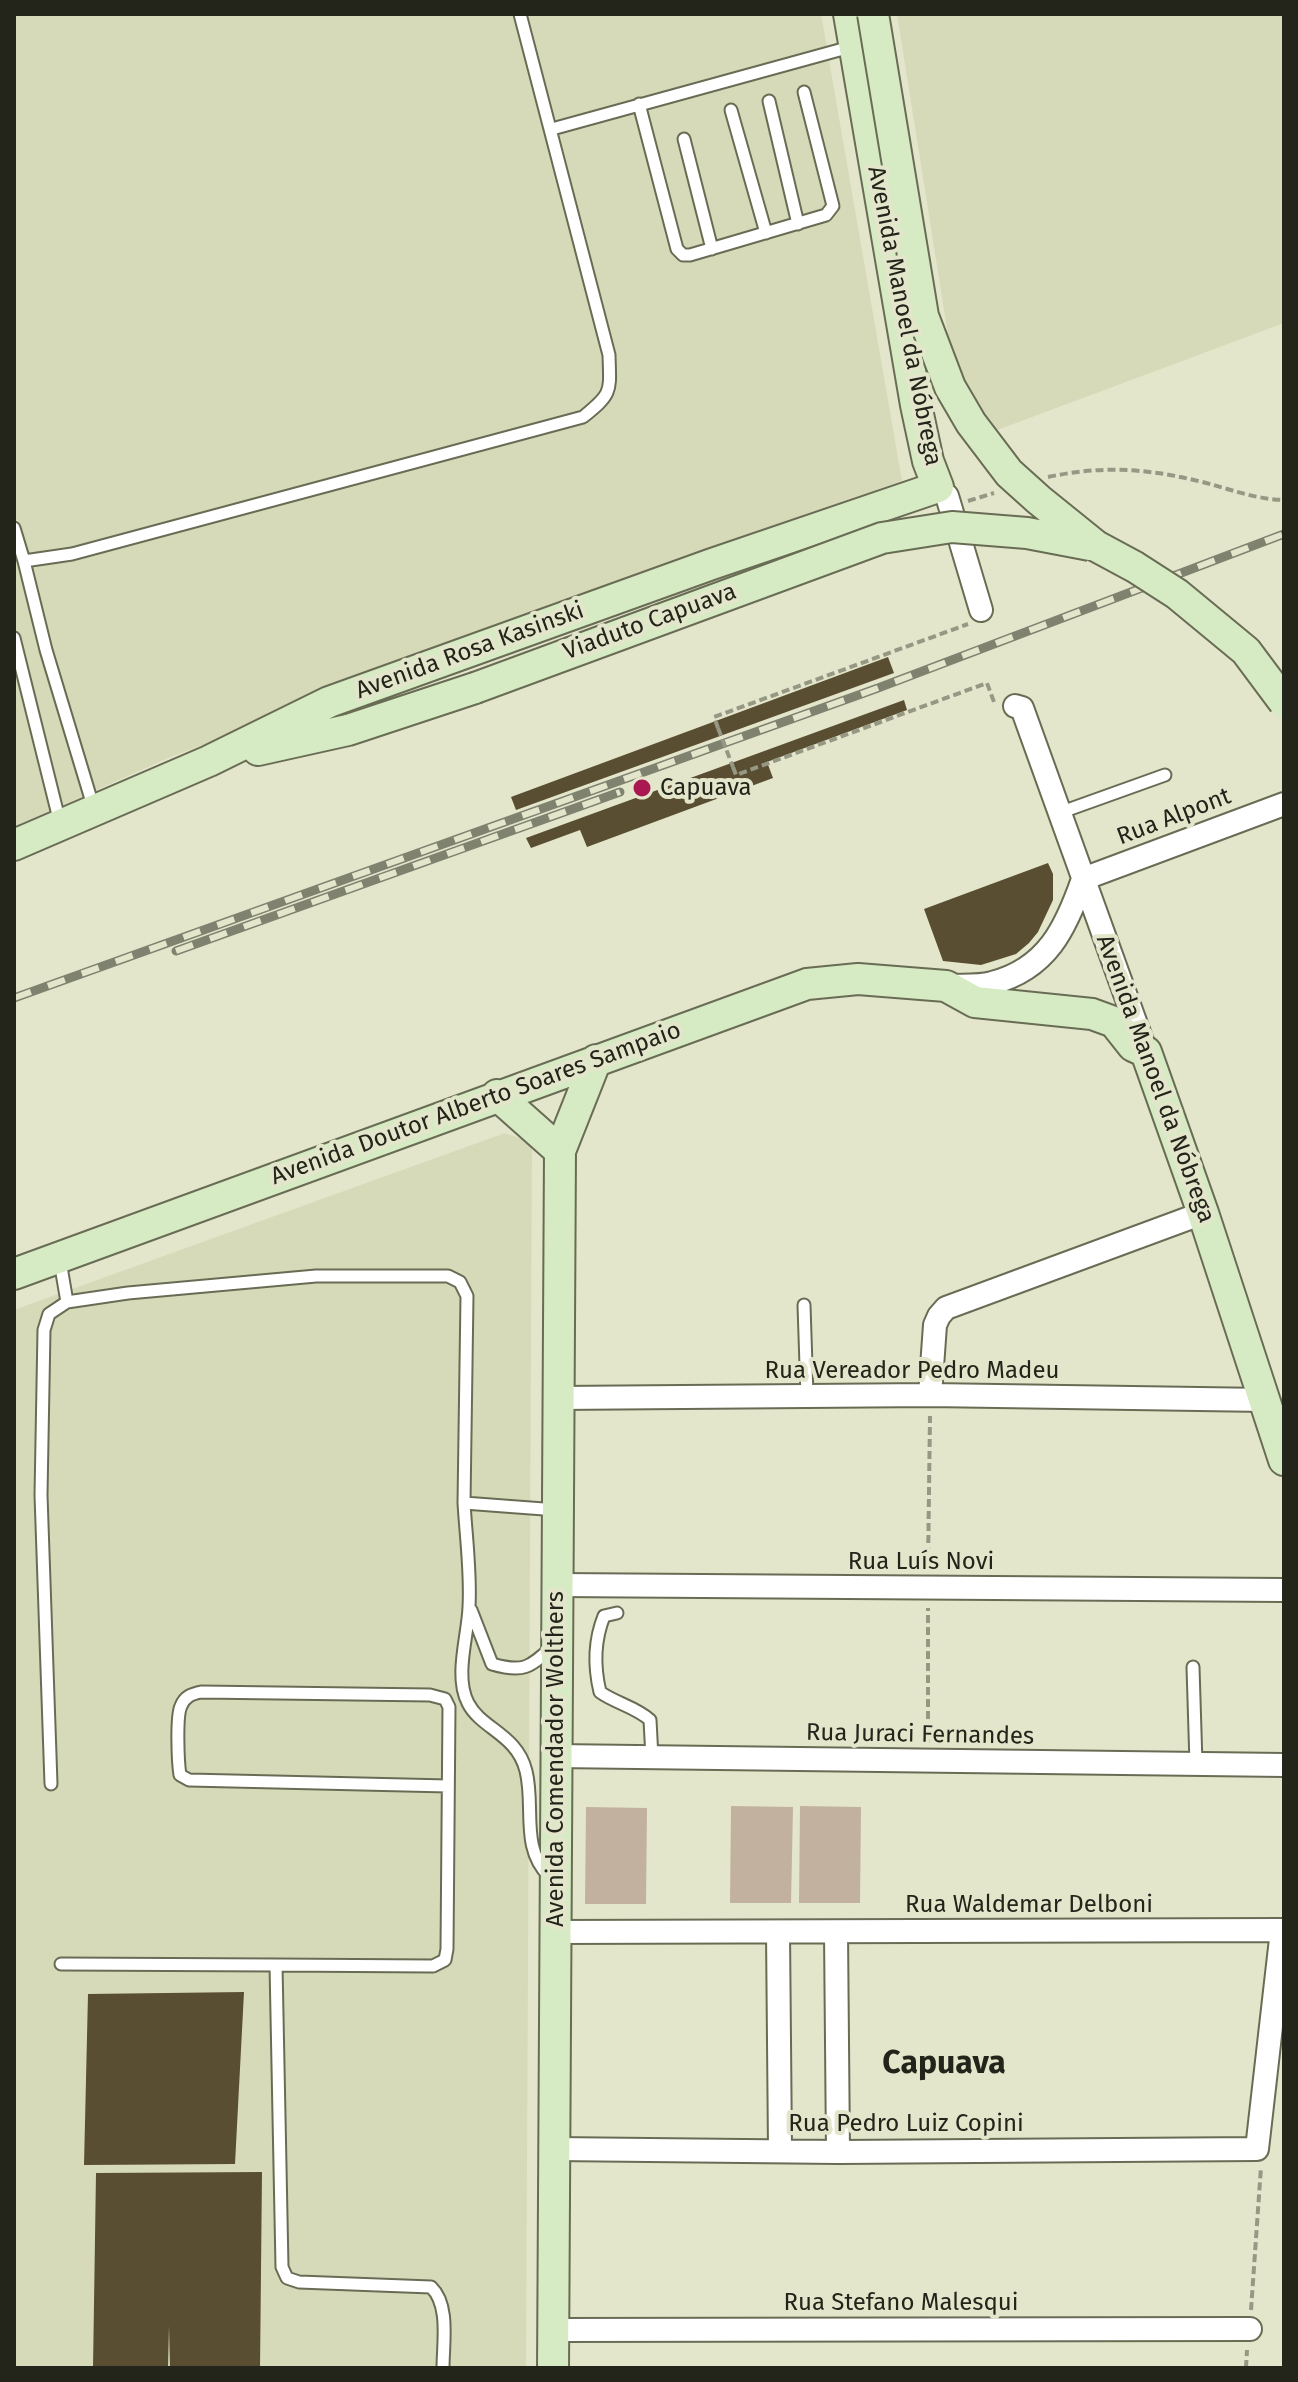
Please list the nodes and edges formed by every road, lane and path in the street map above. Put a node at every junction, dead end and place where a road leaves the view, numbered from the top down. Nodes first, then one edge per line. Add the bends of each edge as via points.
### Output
1 (520, 14) edge
2 (849, 14) edge
3 (873, 14) edge
4 (854, 45) junction
5 (804, 92) dead end
6 (769, 101) dead end
7 (639, 104) junction
8 (731, 110) dead end
9 (552, 129) junction
10 (684, 139) dead end
11 (798, 224) junction
12 (766, 233) junction
13 (712, 249) junction
14 (1036, 481) dead end
15 (1007, 489) dead end
16 (944, 496) junction
17 (1284, 500) edge
18 (14, 528) edge
19 (1096, 546) junction
20 (24, 561) junction
21 (976, 616) joint
22 (14, 638) edge
23 (1284, 702) edge
24 (1007, 709) joint
25 (209, 761) junction
26 (1165, 775) dead end
27 (1284, 804) edge
28 (94, 809) junction
29 (1058, 813) junction
30 (60, 824) junction
31 (14, 845) edge
32 (1083, 879) junction
33 (946, 986) junction
34 (1146, 1052) junction
35 (596, 1060) junction
36 (497, 1095) junction
37 (560, 1151) junction
38 (1203, 1213) junction
39 (59, 1257) junction
40 (14, 1274) edge
41 (67, 1302) junction
42 (804, 1305) dead end
43 (930, 1395) junction
44 (807, 1396) junction
45 (558, 1398) junction
46 (1266, 1400) junction
47 (1284, 1460) edge
48 (464, 1503) junction
49 (558, 1510) junction
50 (557, 1585) junction
51 (1284, 1590) edge
52 (470, 1605) junction
53 (617, 1613) dead end
54 (557, 1642) junction
55 (1193, 1667) dead end
56 (556, 1756) junction
57 (652, 1758) junction
58 (1196, 1764) junction
59 (1284, 1765) edge
60 (51, 1784) dead end
61 (448, 1786) junction
62 (555, 1882) junction
63 (555, 1932) junction
64 (778, 1932) junction
65 (836, 1932) junction
66 (61, 1964) dead end
67 (276, 1965) junction
68 (554, 2149) junction
69 (1257, 2149) junction
70 (780, 2150) junction
71 (838, 2152) junction
72 (1250, 2329) junction
73 (553, 2330) junction
74 (443, 2368) edge
75 (553, 2368) edge
76 (1246, 2368) edge

1 - 9 lane
2 - 4 main road, Avenida Manoel da Nóbrega
3 - 19 main road, Viaduto Capuava, bridge via 923,316 950,387 1009,473
4 - 7 lane
4 - 16 main road, Avenida Manoel da Nóbrega via 916,405 928,461
5 - 11 lane via 833,206 826,215
6 - 11 lane
7 - 9 lane
7 - 13 lane via 677,249 683,255
8 - 12 lane
9 - 20 lane via 609,355 610,390 583,417 72,554
10 - 13 lane
11 - 12 lane
12 - 13 lane
14 - 17 path via 1119,468
15 - 16 path
16 - 21 street, Avenida Manoel da Nóbrega
16 - 25 main road, Avenida Rosa Kasinski via 712,564 329,702
18 - 20 lane
19 - 23 main road, Viaduto Capuava, bridge via 1210,621 1246,651
19 - 25 main road, Viaduto Capuava, bridge via 965,527 882,538 475,688 348,730
20 - 28 lane
21 - 24 path, bridge via 714,717 736,775 987,683
22 - 30 lane
24 - 29 street, Avenida Manoel da Nóbrega via 1022,708
25 - 28 main road, Avenida Rosa Kasinski
26 - 29 lane
27 - 32 street, Rua Alpont
28 - 30 main road, Avenida Rosa Kasinski
29 - 32 street, Avenida Manoel da Nóbrega
30 - 31 main road, Avenida Rosa Kasinski
32 - 33 street, Avenida Doutor Alberto Soares Sampaio via 1062,931 1022,972 990,984
32 - 34 street, Avenida Manoel da Nóbrega
33 - 34 main road, Avenida Doutor Alberto Soares Sampaio via 975,1002 1092,1014 1114,1022 1133,1046
33 - 35 main road, Avenida Doutor Alberto Soares Sampaio via 858,979 807,984
34 - 38 main road, Avenida Manoel da Nóbrega
35 - 36 main road, Avenida Doutor Alberto Soares Sampaio
35 - 37 main road, Avenida Comendador Wolthers
36 - 37 main road
36 - 39 main road, Avenida Doutor Alberto Soares Sampaio
37 - 45 main road, Avenida Comendador Wolthers
38 - 43 street via 946,1308 935,1325
38 - 46 main road, Avenida Manoel da Nóbrega
39 - 40 main road, Avenida Doutor Alberto Soares Sampaio
39 - 41 lane
41 - 48 lane via 316,1276 448,1276 460,1282 467,1296
41 - 60 lane via 49,1314 44,1330 41,1510
42 - 44 lane
43 - 44 street, Rua Vereador Pedro Madeu
43 - 46 street, Rua Vereador Pedro Madeu
44 - 45 street, Rua Vereador Pedro Madeu
45 - 49 main road, Avenida Comendador Wolthers
46 - 47 main road, Avenida Manoel da Nóbrega
48 - 49 lane
48 - 52 lane
49 - 50 main road, Avenida Comendador Wolthers
50 - 51 street, Rua Luís Novi
50 - 54 main road, Avenida Comendador Wolthers
52 - 54 lane via 492,1664 513,1670 532,1665
52 - 62 lane via 462,1685 477,1715 508,1738 526,1770 531,1840 544,1871
53 - 57 lane via 604,1616 600,1627 595,1668 600,1692 650,1720
54 - 56 main road, Avenida Comendador Wolthers
55 - 58 lane
56 - 57 street, Rua Juraci Fernandes
56 - 62 main road, Avenida Comendador Wolthers
57 - 58 street, Rua Juraci Fernandes
58 - 59 street, Rua Juraci Fernandes
61 - 61 lane via 445,1699 201,1692 189,1695 180,1707 178,1764 180,1775 189,1780
61 - 67 lane via 445,1960 433,1966
62 - 63 main road, Avenida Comendador Wolthers
63 - 64 street, Rua Waldemar Delboni
63 - 68 main road, Avenida Comendador Wolthers
64 - 65 street, Rua Waldemar Delboni
64 - 70 street
65 - 69 street, Rua Waldemar Delboni via 1282,1930
65 - 71 street
66 - 67 lane
67 - 74 lane via 282,2267 287,2278 299,2282 431,2287 439,2295 442,2313
68 - 70 street, Rua Pedro Luiz Copini
68 - 73 main road, Avenida Comendador Wolthers
69 - 71 street, Rua Pedro Luiz Copini
69 - 72 path via 1261,2159
70 - 71 street, Rua Pedro Luiz Copini
72 - 73 street, Rua Stefano Malesqui
72 - 76 path
73 - 75 main road, Avenida Comendador Wolthers

